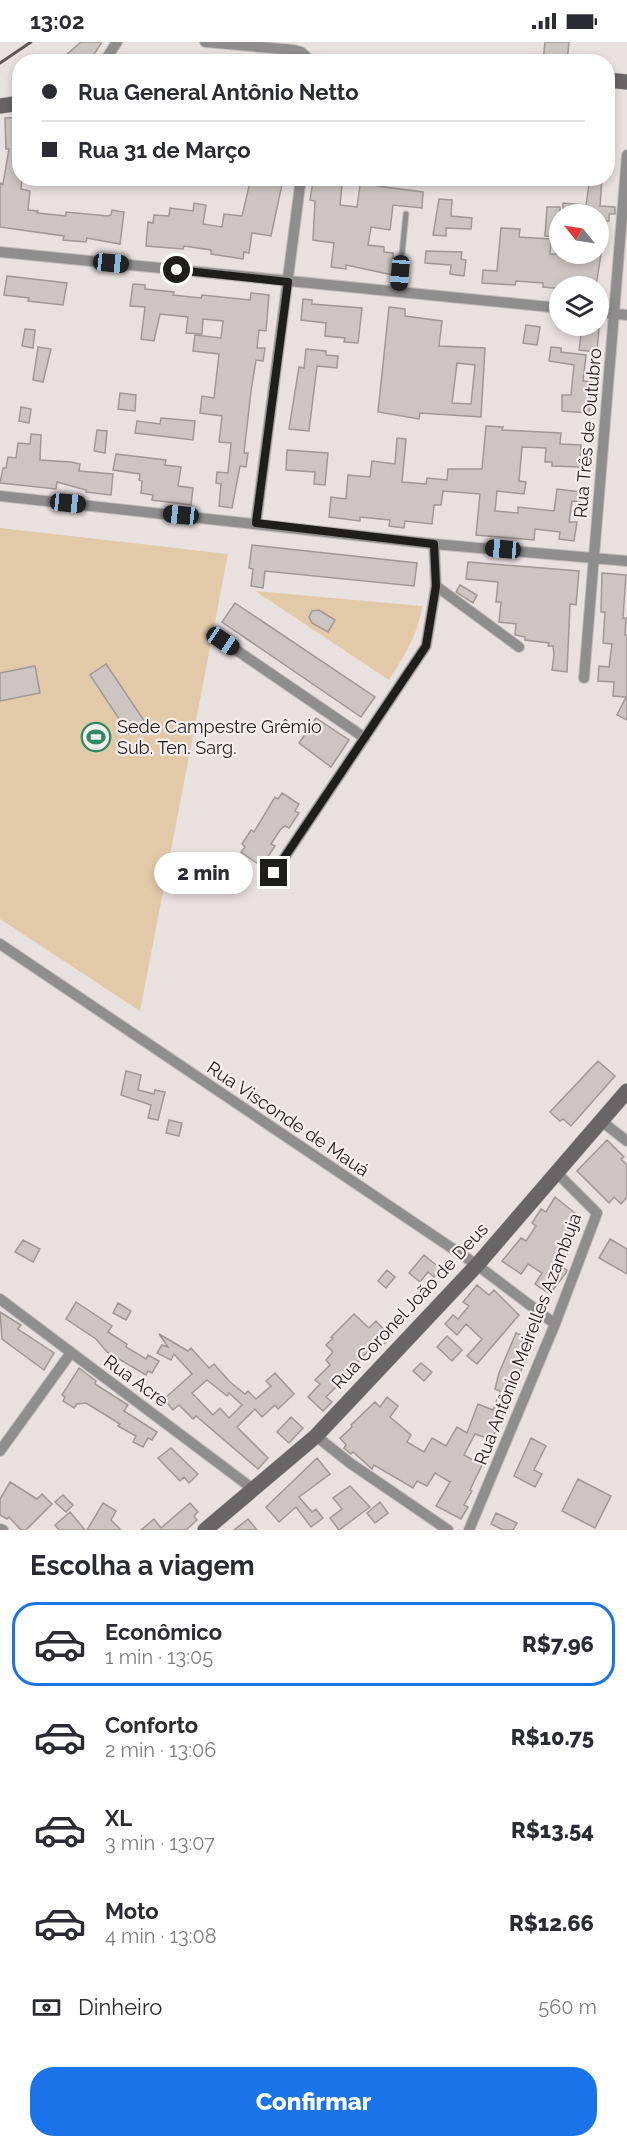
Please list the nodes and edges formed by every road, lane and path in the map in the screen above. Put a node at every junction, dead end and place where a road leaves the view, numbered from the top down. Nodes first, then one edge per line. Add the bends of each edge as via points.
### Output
1 (205, 42) edge
2 (303, 54) edge
3 (627, 155) edge
4 (300, 186) edge
5 (406, 214) dead end
6 (0, 252) edge
7 (288, 282) junction
8 (399, 293) junction
9 (549, 308) edge
10 (609, 313) edge
11 (615, 314) junction
12 (627, 315) edge
13 (0, 496) edge
14 (256, 523) junction
15 (434, 544) junction
16 (594, 557) junction
17 (627, 561) edge
18 (436, 586) junction
19 (223, 641) dead end
20 (519, 647) dead end
21 (584, 678) dead end
22 (364, 738) junction
23 (274, 873) dead end
24 (0, 944) edge
25 (627, 1091) edge
26 (600, 1120) junction
27 (627, 1141) edge
28 (556, 1172) junction
29 (477, 1265) junction
30 (0, 1299) edge
31 (555, 1324) junction
32 (70, 1354) junction
33 (316, 1437) junction
34 (0, 1451) edge
35 (253, 1489) junction
36 (205, 1530) edge
37 (448, 1530) edge
38 (469, 1530) edge

1 - 2 street
3 - 11 street, Rua Três de Outubro
4 - 7 street
5 - 8 lane
6 - 7 street
7 - 8 street
7 - 14 street
8 - 9 street
10 - 11 street
11 - 12 street
11 - 16 street, Rua Três de Outubro
13 - 14 street
14 - 15 street
15 - 16 street
15 - 18 street
16 - 17 street
16 - 21 street, Rua Três de Outubro
18 - 20 street
18 - 22 street via 426,646
19 - 22 street
22 - 23 street
24 - 29 street, Rua Visconde de Mauá
25 - 26 street, Rua Coronel João de Deus
26 - 27 street
26 - 28 street, Rua Coronel João de Deus
28 - 29 street, Rua Coronel João de Deus
28 - 31 street, Rua Antônio Meirelles Azambuja via 597,1213
29 - 31 street, Rua Visconde de Mauá
29 - 33 street, Rua Coronel João de Deus
30 - 32 street, Rua Acre
31 - 38 street, Rua Antônio Meirelles Azambuja
32 - 34 street
32 - 35 street, Rua Acre
33 - 35 street, Rua Coronel João de Deus
33 - 37 street
35 - 36 street, Rua Coronel João de Deus

